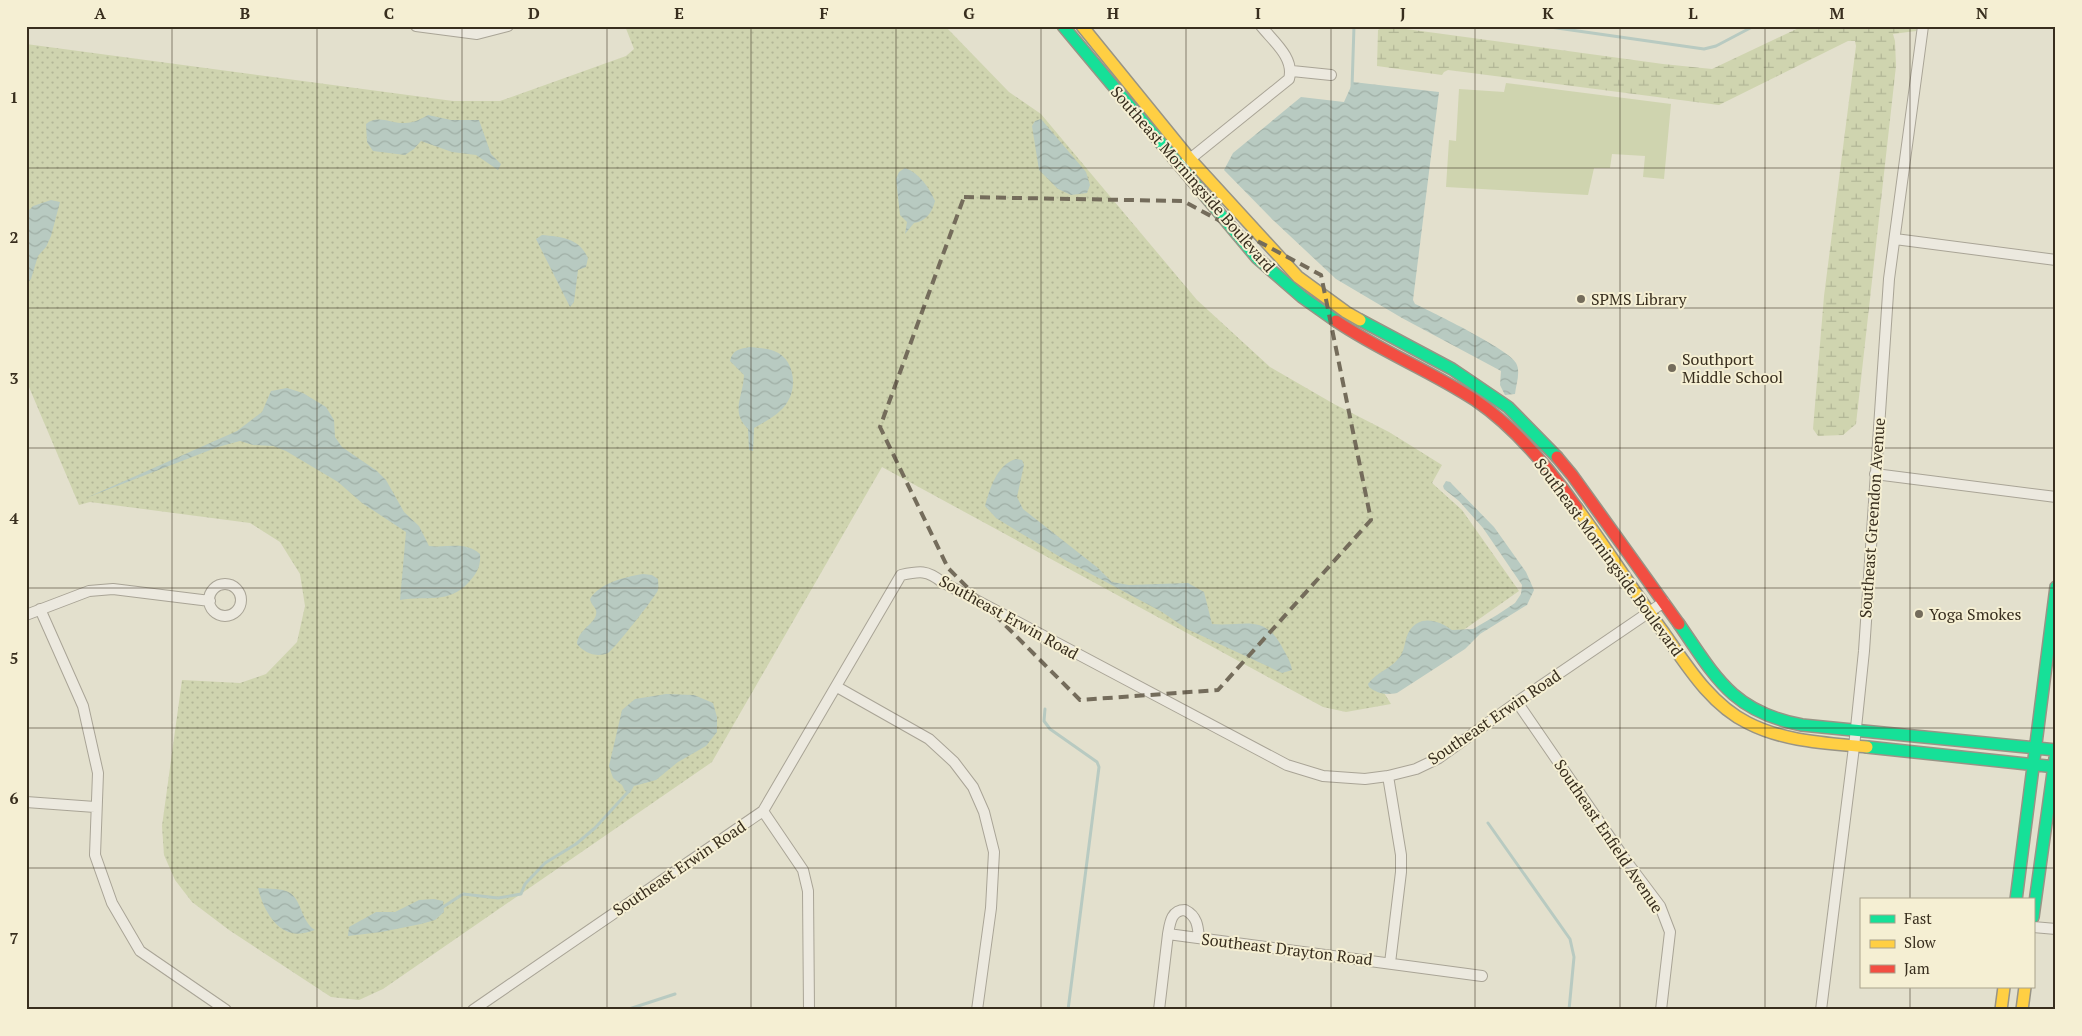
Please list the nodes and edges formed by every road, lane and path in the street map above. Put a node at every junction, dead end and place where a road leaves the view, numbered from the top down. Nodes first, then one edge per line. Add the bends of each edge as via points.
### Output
1 (418, 26) edge
2 (508, 26) edge
3 (1063, 26) edge
4 (1082, 26) edge
5 (1261, 26) edge
6 (1923, 26) edge
7 (1104, 54) junction
8 (1093, 62) junction
9 (1292, 71) junction
10 (1331, 75) dead end
11 (1190, 159) junction
12 (1180, 167) junction
13 (1895, 238) junction
14 (2056, 260) edge
15 (1314, 290) junction
16 (1305, 300) junction
17 (1452, 369) junction
18 (1446, 383) junction
19 (1875, 474) junction
20 (1572, 475) junction
21 (1561, 486) junction
22 (2056, 497) edge
23 (2056, 588) edge
24 (210, 601) dead end
25 (1664, 602) junction
26 (40, 609) junction
27 (1649, 613) junction
28 (26, 615) edge
29 (837, 687) junction
30 (1517, 702) junction
31 (1856, 731) junction
32 (1854, 747) junction
33 (2035, 748) junction
34 (2056, 751) edge
35 (2033, 764) junction
36 (2055, 767) edge
37 (1388, 776) junction
38 (26, 802) edge
39 (95, 807) junction
40 (763, 811) junction
41 (2016, 898) edge
42 (2034, 910) edge
43 (2034, 927) edge
44 (2056, 929) edge
45 (1168, 934) junction
46 (1199, 938) junction
47 (1390, 963) junction
48 (1482, 976) dead end
49 (2004, 988) edge
50 (2025, 988) edge
51 (226, 1010) edge
52 (473, 1010) edge
53 (809, 1010) edge
54 (977, 1010) edge
55 (1159, 1010) edge
56 (1661, 1010) edge
57 (1821, 1010) edge
58 (2001, 1010) edge
59 (2022, 1010) edge

1 - 2 street via 477,34
3 - 8 street, Southeast Morningside Boulevard
4 - 7 street, Southeast Morningside Boulevard
5 - 9 street via 1289,60
6 - 13 street, Southeast Greendon Avenue
7 - 8 street
7 - 11 street, Southeast Morningside Boulevard
8 - 12 street, Southeast Morningside Boulevard
9 - 10 street
9 - 11 street via 1289,79
11 - 12 street
11 - 15 street, Southeast Morningside Boulevard via 1298,277
12 - 16 street, Southeast Morningside Boulevard via 1257,258
13 - 14 street
13 - 19 street, Southeast Greendon Avenue via 1885,326
15 - 16 street
15 - 17 street, Southeast Morningside Boulevard via 1346,312
16 - 18 street, Southeast Morningside Boulevard via 1376,346
17 - 18 street
17 - 20 street, Southeast Morningside Boulevard via 1508,408
18 - 21 street, Southeast Morningside Boulevard via 1504,423
19 - 22 street
19 - 31 street, Southeast Greendon Avenue
20 - 21 street
20 - 25 street, Southeast Morningside Boulevard
21 - 27 street, Southeast Morningside Boulevard
23 - 33 street
24 - 26 street via 114,589 89,591
25 - 27 street, Southeast Erwin Road
25 - 31 street, Southeast Morningside Boulevard via 1716,679 1740,701 1780,721
26 - 28 street
26 - 39 street via 83,706 98,773
27 - 30 street, Southeast Erwin Road
27 - 32 street, Southeast Morningside Boulevard via 1699,681 1735,716 1774,734
29 - 37 street, Southeast Erwin Road via 901,575 925,572 1287,765 1323,776 1365,779
29 - 40 street, Southeast Erwin Road
29 - 54 street via 929,739 954,762 973,787 984,812 994,852 991,908
30 - 37 street, Southeast Erwin Road via 1439,758 1416,769
30 - 56 street, Southeast Enfield Avenue via 1660,906 1670,932
31 - 32 street, Southeast Greendon Avenue
31 - 33 street, Southeast Morningside Boulevard
32 - 35 street, Southeast Morningside Boulevard
32 - 57 street, Southeast Greendon Avenue
33 - 34 street, Southeast Morningside Boulevard
33 - 35 street
34 - 36 street
35 - 36 street, Southeast Morningside Boulevard
35 - 41 street
36 - 42 street
37 - 47 street via 1401,855
38 - 39 street
39 - 51 street via 95,855 112,903 140,951
40 - 52 street, Southeast Erwin Road
40 - 53 street via 803,870 808,891
43 - 44 street
45 - 46 street, Southeast Drayton Road
45 - 46 street via 1173,916 1185,910 1196,919
45 - 55 street
46 - 47 street, Southeast Drayton Road
47 - 48 street, Southeast Drayton Road
49 - 58 street
50 - 59 street

